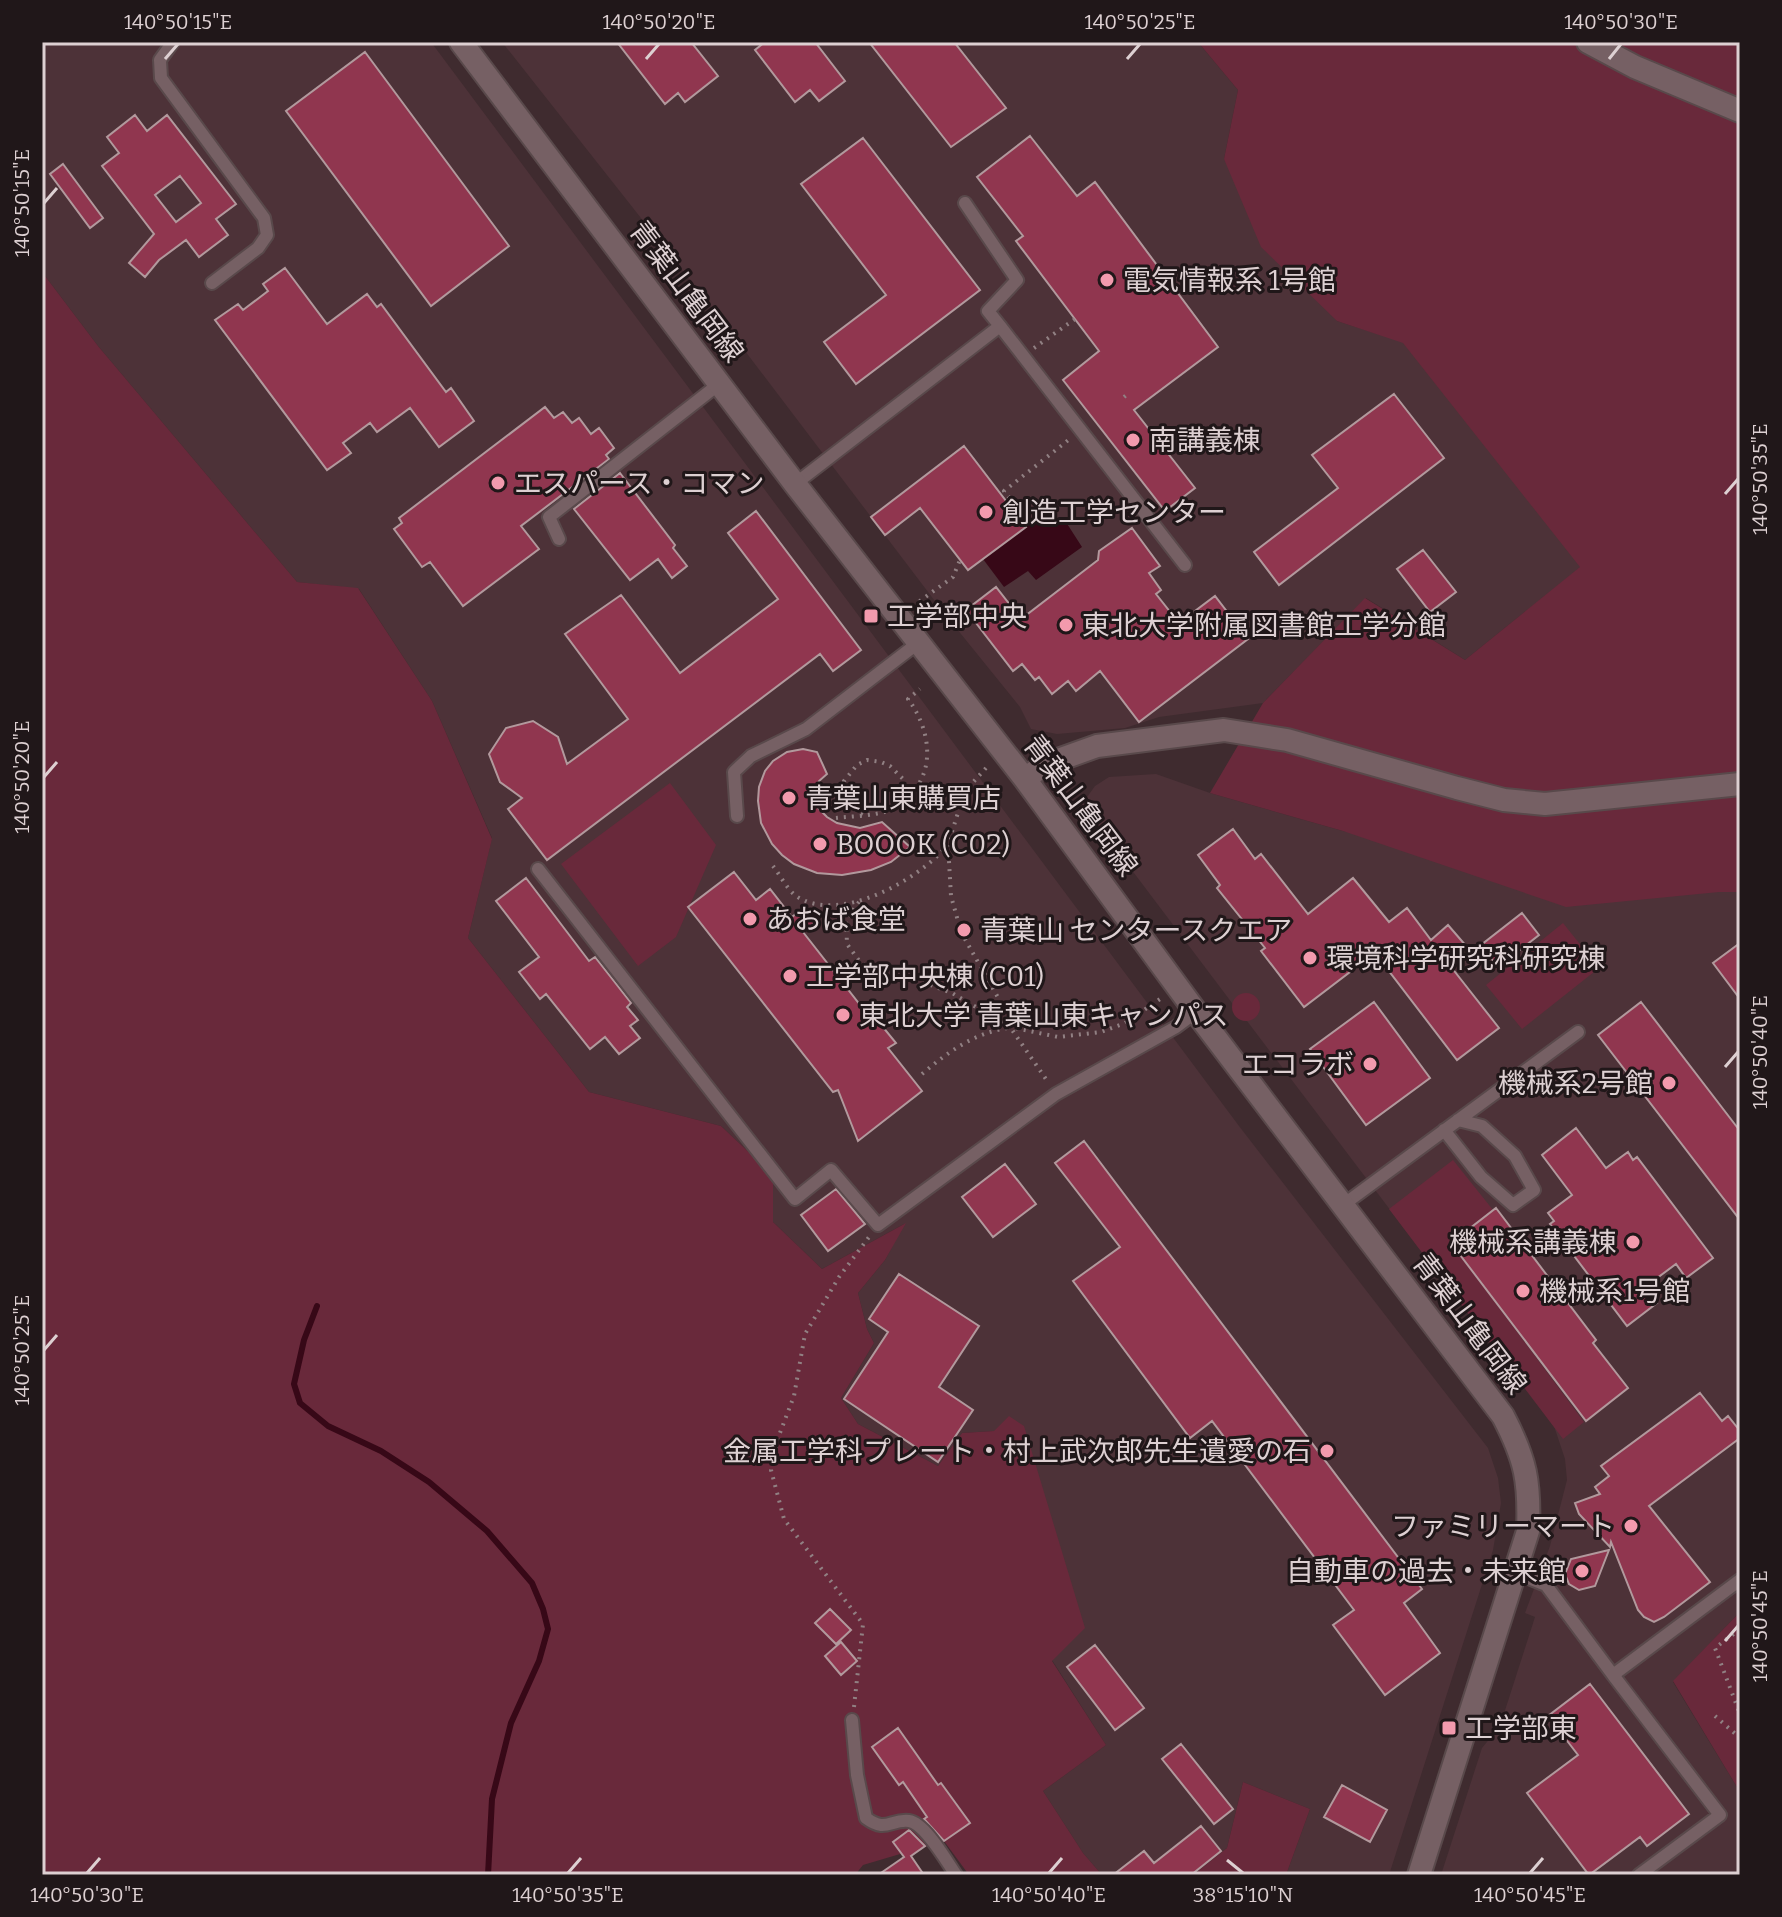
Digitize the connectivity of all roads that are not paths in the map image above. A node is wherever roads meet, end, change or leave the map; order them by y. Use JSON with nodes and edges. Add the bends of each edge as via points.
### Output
{"nodes":[{"id":1,"x":173,"y":42,"type":"edge"},
{"id":2,"x":461,"y":42,"type":"edge"},
{"id":3,"x":1588,"y":42,"type":"edge"},
{"id":4,"x":1740,"y":111,"type":"edge"},
{"id":5,"x":965,"y":203,"type":"dead end"},
{"id":6,"x":212,"y":283,"type":"dead end"},
{"id":7,"x":1000,"y":326,"type":"junction"},
{"id":8,"x":719,"y":384,"type":"junction"},
{"id":9,"x":795,"y":484,"type":"junction"},
{"id":10,"x":559,"y":539,"type":"dead end"},
{"id":11,"x":1185,"y":565,"type":"dead end"},
{"id":12,"x":918,"y":643,"type":"junction"},
{"id":13,"x":1025,"y":779,"type":"junction"},
{"id":14,"x":1740,"y":784,"type":"edge"},
{"id":15,"x":737,"y":816,"type":"dead end"},
{"id":16,"x":538,"y":869,"type":"dead end"},
{"id":17,"x":1196,"y":1012,"type":"junction"},
{"id":18,"x":1578,"y":1032,"type":"dead end"},
{"id":19,"x":1458,"y":1120,"type":"junction"},
{"id":20,"x":1444,"y":1130,"type":"junction"},
{"id":21,"x":1343,"y":1205,"type":"junction"},
{"id":22,"x":1516,"y":1573,"type":"junction"},
{"id":23,"x":1740,"y":1580,"type":"edge"},
{"id":24,"x":1613,"y":1675,"type":"junction"},
{"id":25,"x":852,"y":1720,"type":"road end"},
{"id":26,"x":956,"y":1875,"type":"edge"},
{"id":27,"x":1419,"y":1875,"type":"edge"},
{"id":28,"x":1639,"y":1875,"type":"edge"}],
"edges":[{"from":1,"to":6,"type":"lane","via":[[160,60],[161,78],[264,218],[267,235]]},
{"from":2,"to":8,"type":"street","name":"青葉山亀岡線"},
{"from":3,"to":4,"type":"street"},
{"from":5,"to":7,"type":"lane","via":[[1017,280],[988,311]]},
{"from":7,"to":9,"type":"lane"},
{"from":7,"to":11,"type":"lane"},
{"from":8,"to":9,"type":"street","name":"青葉山亀岡線"},
{"from":8,"to":10,"type":"lane","via":[[549,517]]},
{"from":9,"to":12,"type":"street","name":"青葉山亀岡線"},
{"from":12,"to":13,"type":"street","name":"青葉山亀岡線"},
{"from":12,"to":15,"type":"lane","via":[[806,729],[751,756],[734,772]]},
{"from":13,"to":14,"type":"street","via":[[1044,765],[1097,746],[1224,730],[1287,740],[1504,800],[1545,804]]},
{"from":13,"to":17,"type":"street","name":"青葉山亀岡線"},
{"from":16,"to":17,"type":"lane","via":[[795,1199],[831,1170],[878,1225],[1056,1094]]},
{"from":17,"to":21,"type":"street","name":"青葉山亀岡線"},
{"from":18,"to":19,"type":"lane"},
{"from":19,"to":20,"type":"lane"},
{"from":19,"to":20,"type":"lane","via":[[1482,1126],[1515,1156],[1534,1190],[1513,1205],[1481,1177]]},
{"from":20,"to":21,"type":"lane"},
{"from":21,"to":22,"type":"street","name":"青葉山亀岡線","via":[[1503,1416],[1521,1449],[1530,1489],[1528,1531]]},
{"from":22,"to":24,"type":"lane","via":[[1546,1585]]},
{"from":22,"to":27,"type":"street","name":"青葉山亀岡線"},
{"from":23,"to":24,"type":"lane"},
{"from":24,"to":28,"type":"lane","via":[[1720,1815]]},
{"from":25,"to":26,"type":"lane","via":[[866,1818],[884,1826],[911,1821],[920,1826]]}]}
